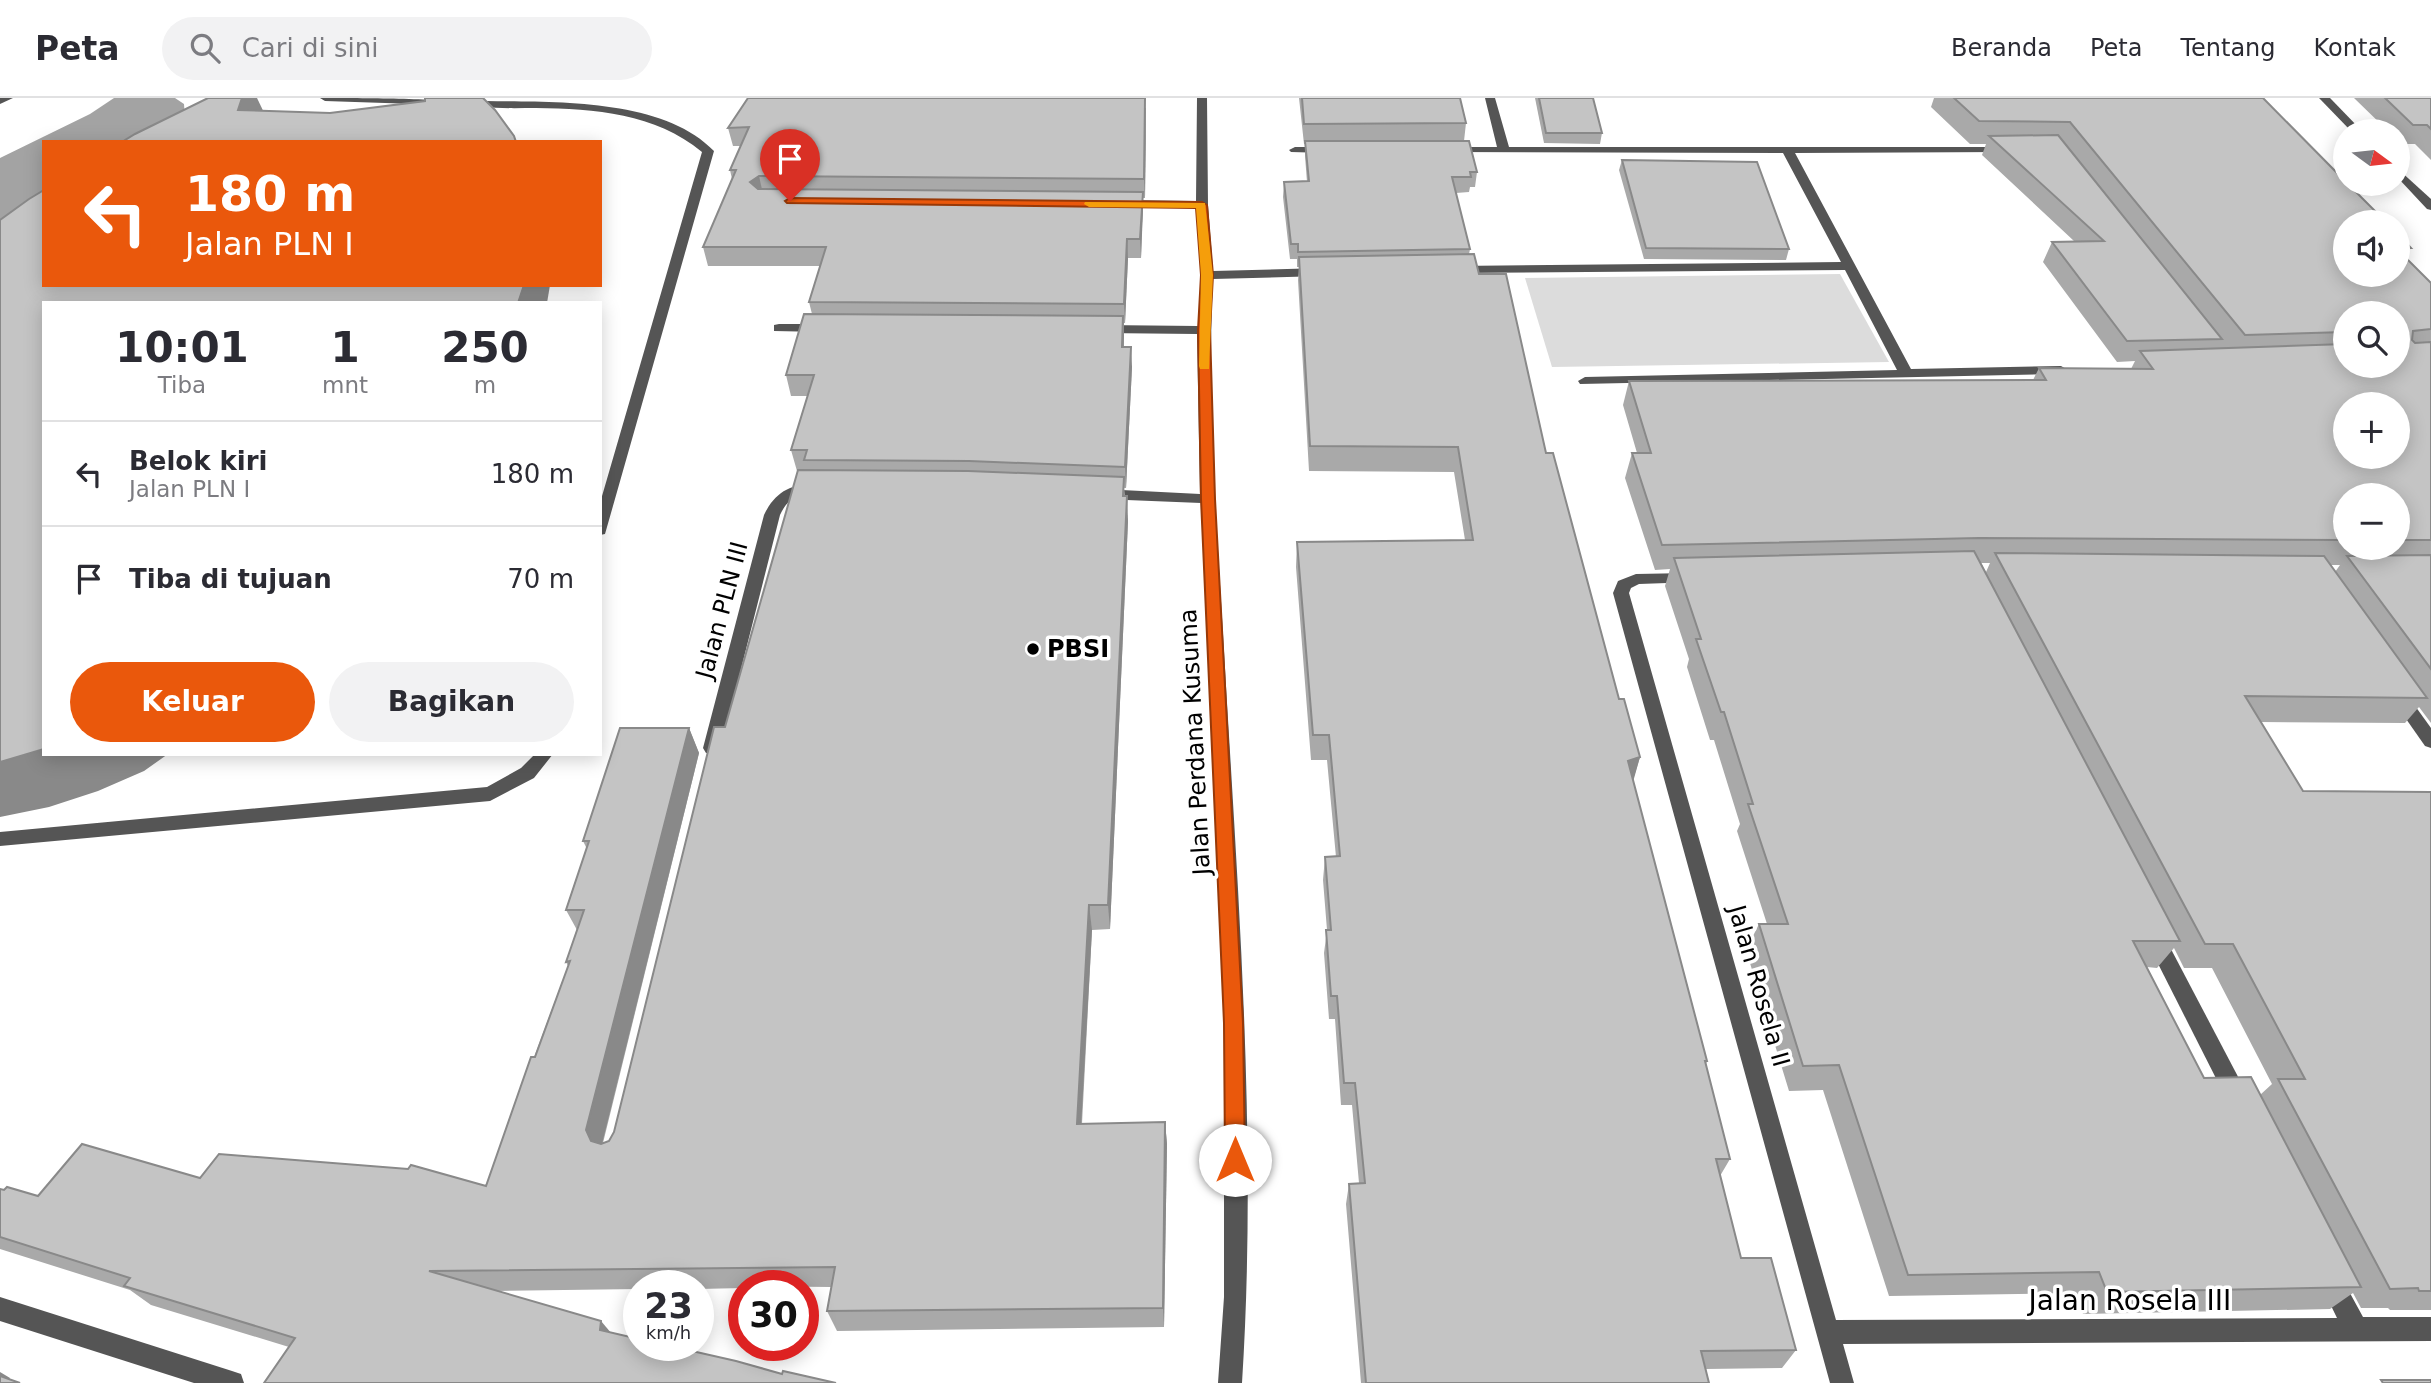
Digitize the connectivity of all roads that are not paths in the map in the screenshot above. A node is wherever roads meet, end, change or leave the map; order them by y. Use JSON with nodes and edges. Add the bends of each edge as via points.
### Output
{"nodes":[{"id":1,"x":8,"y":98,"type":"edge"},
{"id":2,"x":325,"y":98,"type":"edge"},
{"id":3,"x":1202,"y":98,"type":"edge"},
{"id":4,"x":1490,"y":98,"type":"edge"},
{"id":5,"x":2324,"y":98,"type":"edge"},
{"id":6,"x":409,"y":99,"type":"edge"},
{"id":7,"x":0,"y":102,"type":"edge"},
{"id":8,"x":449,"y":102,"type":"edge"},
{"id":9,"x":485,"y":104,"type":"edge"},
{"id":10,"x":2345,"y":119,"type":"edge"},
{"id":11,"x":2014,"y":149,"type":"edge"},
{"id":12,"x":1295,"y":150,"type":"dead end"},
{"id":13,"x":1337,"y":150,"type":"edge"},
{"id":14,"x":1435,"y":150,"type":"edge"},
{"id":15,"x":1504,"y":150,"type":"junction"},
{"id":16,"x":1788,"y":151,"type":"junction"},
{"id":17,"x":2410,"y":184,"type":"edge"},
{"id":18,"x":1106,"y":204,"type":"edge"},
{"id":19,"x":1202,"y":205,"type":"junction"},
{"id":20,"x":2431,"y":206,"type":"edge"},
{"id":21,"x":1850,"y":266,"type":"junction"},
{"id":22,"x":1437,"y":271,"type":"edge"},
{"id":23,"x":1340,"y":272,"type":"edge"},
{"id":24,"x":1207,"y":275,"type":"junction"},
{"id":25,"x":779,"y":328,"type":"dead end"},
{"id":26,"x":835,"y":328,"type":"edge"},
{"id":27,"x":1086,"y":329,"type":"edge"},
{"id":28,"x":1204,"y":330,"type":"junction"},
{"id":29,"x":2073,"y":370,"type":"edge"},
{"id":30,"x":1906,"y":373,"type":"junction"},
{"id":31,"x":1585,"y":381,"type":"dead end"},
{"id":32,"x":833,"y":488,"type":"edge"},
{"id":33,"x":1089,"y":494,"type":"edge"},
{"id":34,"x":1208,"y":499,"type":"junction"},
{"id":35,"x":602,"y":523,"type":"edge"},
{"id":36,"x":1705,"y":578,"type":"edge"},
{"id":37,"x":2391,"y":685,"type":"edge"},
{"id":38,"x":2431,"y":741,"type":"edge"},
{"id":39,"x":543,"y":756,"type":"edge"},
{"id":40,"x":707,"y":769,"type":"edge"},
{"id":41,"x":0,"y":839,"type":"edge"},
{"id":42,"x":2146,"y":919,"type":"edge"},
{"id":43,"x":2248,"y":1118,"type":"edge"},
{"id":44,"x":2324,"y":1267,"type":"edge"},
{"id":45,"x":0,"y":1309,"type":"edge"},
{"id":46,"x":2356,"y":1329,"type":"junction"},
{"id":47,"x":2431,"y":1329,"type":"edge"},
{"id":48,"x":1829,"y":1332,"type":"junction"},
{"id":49,"x":232,"y":1383,"type":"edge"},
{"id":50,"x":1230,"y":1383,"type":"edge"},
{"id":51,"x":1842,"y":1383,"type":"edge"}],
"edges":[{"from":1,"to":7,"type":"street"},
{"from":2,"to":6,"type":"street"},
{"from":3,"to":19,"type":"street","name":"Jalan Perdana Kusuma"},
{"from":4,"to":15,"type":"street"},
{"from":5,"to":10,"type":"street"},
{"from":6,"to":8,"type":"street"},
{"from":9,"to":35,"type":"street","via":[[562,107],[655,119],[695,137],[708,152]]},
{"from":11,"to":16,"type":"street"},
{"from":12,"to":13,"type":"street"},
{"from":14,"to":15,"type":"street"},
{"from":15,"to":16,"type":"street"},
{"from":16,"to":21,"type":"street"},
{"from":17,"to":20,"type":"street"},
{"from":18,"to":19,"type":"street"},
{"from":19,"to":24,"type":"street","name":"Jalan Perdana Kusuma"},
{"from":21,"to":22,"type":"street"},
{"from":21,"to":30,"type":"street"},
{"from":23,"to":24,"type":"street"},
{"from":24,"to":28,"type":"street","name":"Jalan Perdana Kusuma"},
{"from":25,"to":26,"type":"street"},
{"from":27,"to":28,"type":"street"},
{"from":28,"to":34,"type":"street","name":"Jalan Perdana Kusuma"},
{"from":29,"to":30,"type":"street"},
{"from":30,"to":31,"type":"street"},
{"from":32,"to":40,"type":"street","name":"Jalan PLN III","via":[[788,492],[777,502]]},
{"from":33,"to":34,"type":"street"},
{"from":34,"to":50,"type":"street","name":"Jalan Perdana Kusuma","via":[[1234,1023],[1236,1297]]},
{"from":36,"to":48,"type":"street","name":"Jalan Rosela II","via":[[1629,582],[1621,593]]},
{"from":37,"to":38,"type":"street"},
{"from":39,"to":41,"type":"street","via":[[518,780],[490,794]]},
{"from":42,"to":43,"type":"street"},
{"from":44,"to":46,"type":"street"},
{"from":45,"to":49,"type":"street"},
{"from":46,"to":47,"type":"street","name":"Jalan Rosela III"},
{"from":46,"to":48,"type":"street","name":"Jalan Rosela III"},
{"from":48,"to":51,"type":"street","name":"Jalan Rosela II"}]}
